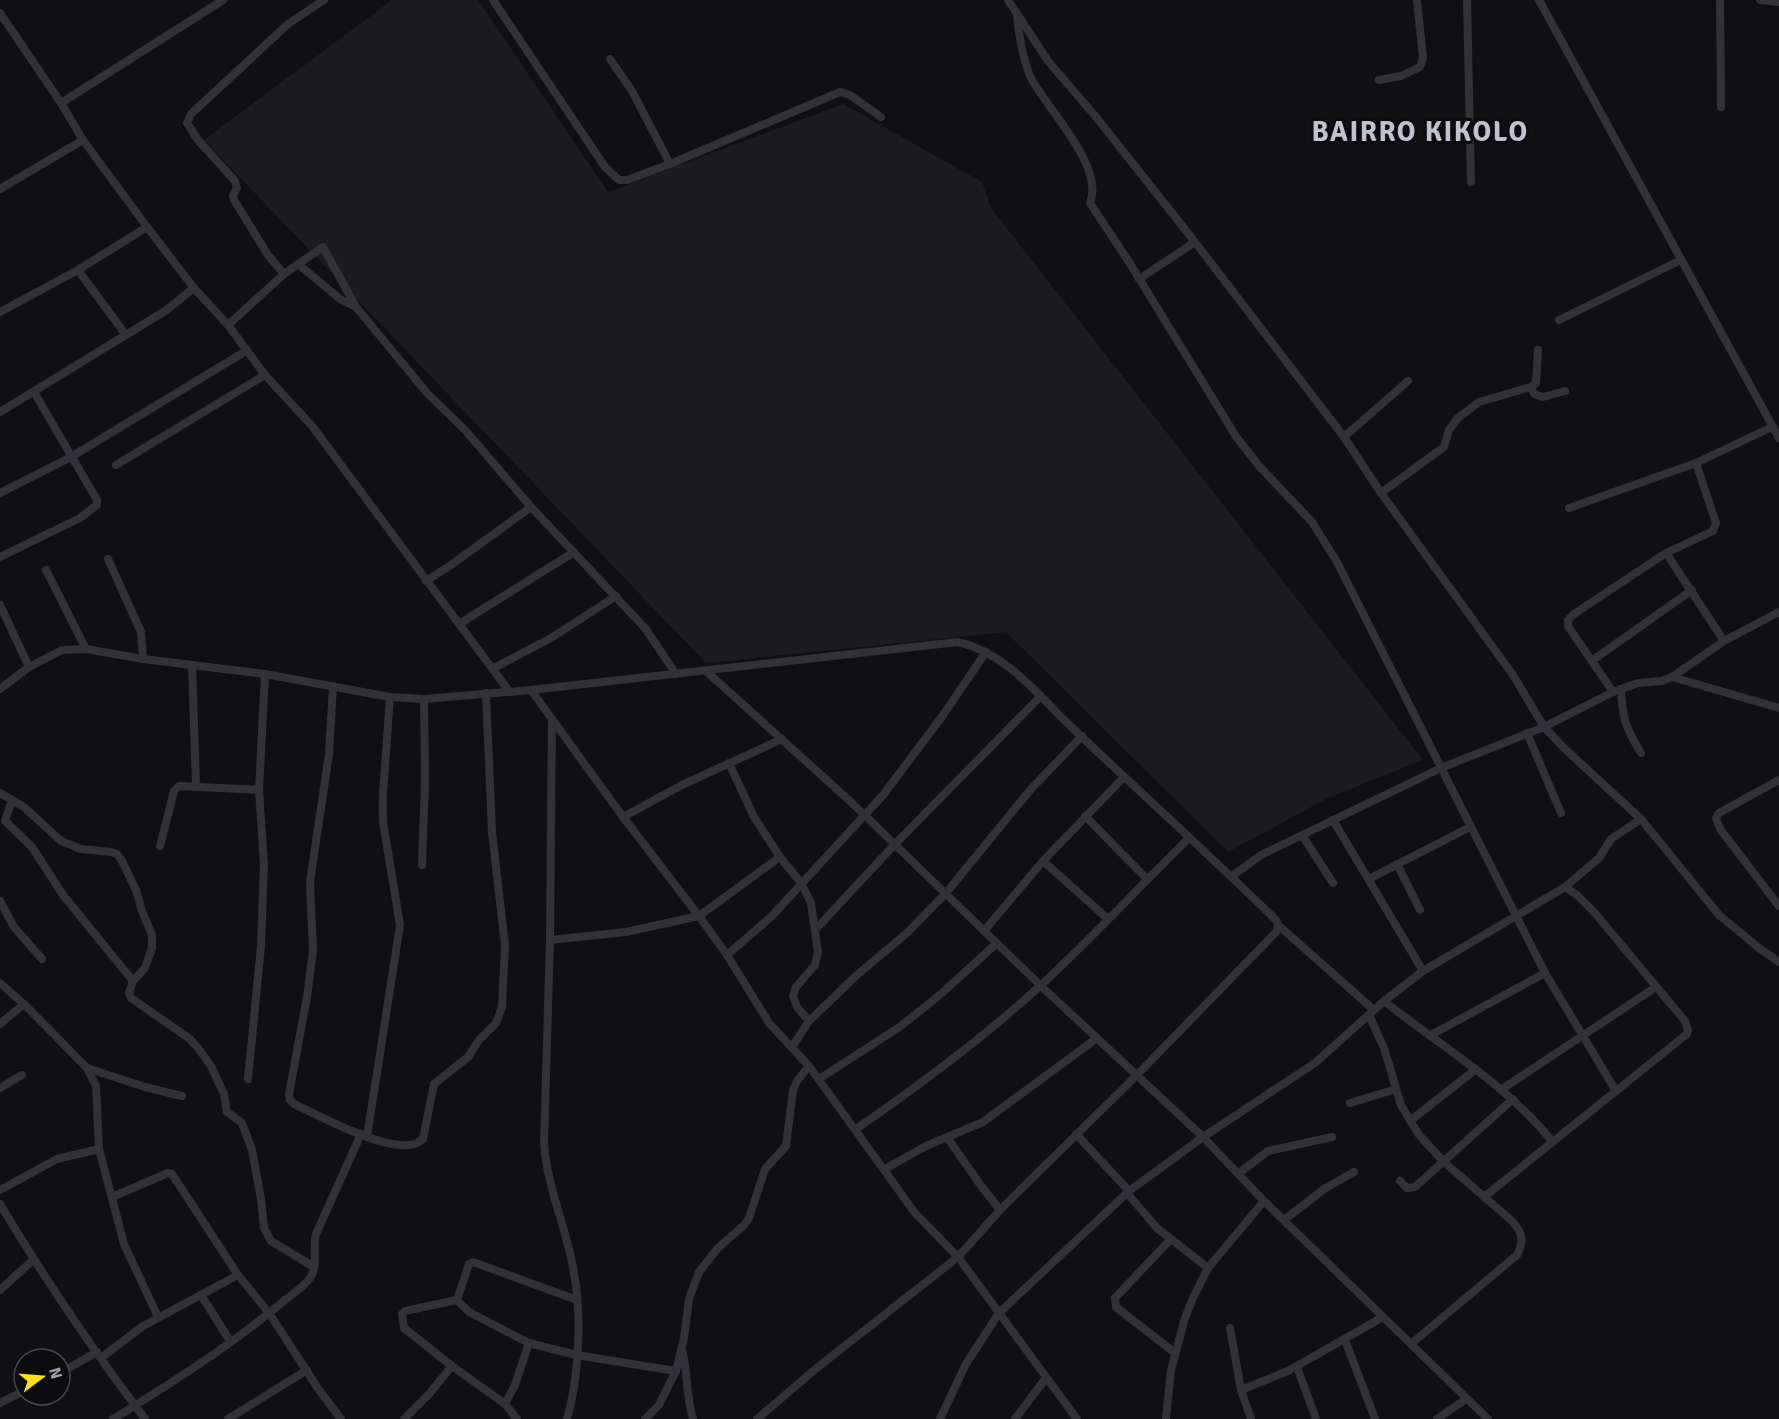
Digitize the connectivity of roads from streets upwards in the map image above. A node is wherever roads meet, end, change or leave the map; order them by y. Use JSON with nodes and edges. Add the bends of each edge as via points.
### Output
{"nodes":[{"id":1,"x":205,"y":0,"type":"edge"},
{"id":2,"x":224,"y":0,"type":"edge"},
{"id":3,"x":324,"y":0,"type":"edge"},
{"id":4,"x":493,"y":0,"type":"edge"},
{"id":5,"x":1008,"y":0,"type":"edge"},
{"id":6,"x":1418,"y":0,"type":"edge"},
{"id":7,"x":1467,"y":0,"type":"edge"},
{"id":8,"x":1539,"y":0,"type":"edge"},
{"id":9,"x":1720,"y":0,"type":"edge"},
{"id":10,"x":1760,"y":0,"type":"edge"},
{"id":11,"x":1779,"y":2,"type":"edge"},
{"id":12,"x":211,"y":8,"type":"junction"},
{"id":13,"x":0,"y":13,"type":"edge"},
{"id":14,"x":1017,"y":15,"type":"junction"},
{"id":15,"x":610,"y":59,"type":"dead end"},
{"id":16,"x":1379,"y":80,"type":"dead end"},
{"id":17,"x":61,"y":103,"type":"junction"},
{"id":18,"x":1721,"y":107,"type":"dead end"},
{"id":19,"x":880,"y":117,"type":"dead end"},
{"id":20,"x":83,"y":140,"type":"junction"},
{"id":21,"x":670,"y":164,"type":"junction"},
{"id":22,"x":1471,"y":182,"type":"dead end"},
{"id":23,"x":0,"y":189,"type":"edge"},
{"id":24,"x":147,"y":227,"type":"junction"},
{"id":25,"x":1195,"y":242,"type":"junction"},
{"id":26,"x":1682,"y":260,"type":"junction"},
{"id":27,"x":298,"y":264,"type":"junction"},
{"id":28,"x":78,"y":270,"type":"junction"},
{"id":29,"x":284,"y":274,"type":"junction"},
{"id":30,"x":1139,"y":279,"type":"junction"},
{"id":31,"x":195,"y":288,"type":"junction"},
{"id":32,"x":356,"y":307,"type":"junction"},
{"id":33,"x":0,"y":312,"type":"edge"},
{"id":34,"x":1559,"y":320,"type":"dead end"},
{"id":35,"x":228,"y":325,"type":"junction"},
{"id":36,"x":126,"y":335,"type":"junction"},
{"id":37,"x":1538,"y":350,"type":"dead end"},
{"id":38,"x":246,"y":351,"type":"junction"},
{"id":39,"x":265,"y":375,"type":"junction"},
{"id":40,"x":1408,"y":381,"type":"dead end"},
{"id":41,"x":1531,"y":387,"type":"junction"},
{"id":42,"x":1565,"y":391,"type":"dead end"},
{"id":43,"x":34,"y":392,"type":"junction"},
{"id":44,"x":1,"y":409,"type":"edge"},
{"id":45,"x":1772,"y":427,"type":"junction"},
{"id":46,"x":1344,"y":437,"type":"junction"},
{"id":47,"x":1779,"y":438,"type":"edge"},
{"id":48,"x":72,"y":457,"type":"junction"},
{"id":49,"x":1696,"y":463,"type":"junction"},
{"id":50,"x":116,"y":465,"type":"dead end"},
{"id":51,"x":0,"y":493,"type":"edge"},
{"id":52,"x":1381,"y":493,"type":"junction"},
{"id":53,"x":531,"y":507,"type":"junction"},
{"id":54,"x":1569,"y":508,"type":"dead end"},
{"id":55,"x":574,"y":552,"type":"junction"},
{"id":56,"x":1666,"y":553,"type":"junction"},
{"id":57,"x":0,"y":557,"type":"edge"},
{"id":58,"x":108,"y":559,"type":"dead end"},
{"id":59,"x":46,"y":570,"type":"dead end"},
{"id":60,"x":426,"y":580,"type":"junction"},
{"id":61,"x":1692,"y":590,"type":"junction"},
{"id":62,"x":616,"y":596,"type":"junction"},
{"id":63,"x":0,"y":605,"type":"edge"},
{"id":64,"x":1779,"y":612,"type":"edge"},
{"id":65,"x":459,"y":624,"type":"junction"},
{"id":66,"x":1724,"y":641,"type":"junction"},
{"id":67,"x":86,"y":649,"type":"junction"},
{"id":68,"x":986,"y":652,"type":"junction"},
{"id":69,"x":143,"y":659,"type":"junction"},
{"id":70,"x":1593,"y":660,"type":"junction"},
{"id":71,"x":192,"y":665,"type":"junction"},
{"id":72,"x":29,"y":667,"type":"junction"},
{"id":73,"x":492,"y":669,"type":"junction"},
{"id":74,"x":706,"y":671,"type":"junction"},
{"id":75,"x":266,"y":674,"type":"junction"},
{"id":76,"x":676,"y":674,"type":"junction"},
{"id":77,"x":1672,"y":677,"type":"junction"},
{"id":78,"x":333,"y":686,"type":"junction"},
{"id":79,"x":0,"y":689,"type":"edge"},
{"id":80,"x":531,"y":690,"type":"junction"},
{"id":81,"x":1617,"y":690,"type":"junction"},
{"id":82,"x":509,"y":691,"type":"junction"},
{"id":83,"x":486,"y":693,"type":"junction"},
{"id":84,"x":1041,"y":696,"type":"junction"},
{"id":85,"x":390,"y":697,"type":"junction"},
{"id":86,"x":424,"y":699,"type":"junction"},
{"id":87,"x":1779,"y":708,"type":"edge"},
{"id":88,"x":552,"y":719,"type":"junction"},
{"id":89,"x":1544,"y":727,"type":"junction"},
{"id":90,"x":1527,"y":733,"type":"junction"},
{"id":91,"x":1082,"y":736,"type":"junction"},
{"id":92,"x":782,"y":739,"type":"junction"},
{"id":93,"x":1641,"y":753,"type":"dead end"},
{"id":94,"x":729,"y":764,"type":"junction"},
{"id":95,"x":1441,"y":768,"type":"junction"},
{"id":96,"x":1124,"y":777,"type":"junction"},
{"id":97,"x":1779,"y":780,"type":"edge"},
{"id":98,"x":196,"y":785,"type":"junction"},
{"id":99,"x":259,"y":790,"type":"junction"},
{"id":100,"x":0,"y":793,"type":"edge"},
{"id":101,"x":12,"y":800,"type":"junction"},
{"id":102,"x":1560,"y":813,"type":"dead end"},
{"id":103,"x":864,"y":814,"type":"junction"},
{"id":104,"x":1085,"y":816,"type":"junction"},
{"id":105,"x":623,"y":817,"type":"junction"},
{"id":106,"x":1641,"y":819,"type":"junction"},
{"id":107,"x":1333,"y":820,"type":"junction"},
{"id":108,"x":1470,"y":827,"type":"junction"},
{"id":109,"x":1302,"y":835,"type":"junction"},
{"id":110,"x":1189,"y":838,"type":"junction"},
{"id":111,"x":895,"y":844,"type":"junction"},
{"id":112,"x":160,"y":846,"type":"dead end"},
{"id":113,"x":780,"y":857,"type":"junction"},
{"id":114,"x":1043,"y":861,"type":"junction"},
{"id":115,"x":1397,"y":864,"type":"junction"},
{"id":116,"x":422,"y":865,"type":"dead end"},
{"id":117,"x":1232,"y":876,"type":"junction"},
{"id":118,"x":1147,"y":879,"type":"junction"},
{"id":119,"x":1369,"y":879,"type":"junction"},
{"id":120,"x":801,"y":883,"type":"junction"},
{"id":121,"x":1333,"y":883,"type":"dead end"},
{"id":122,"x":1565,"y":887,"type":"junction"},
{"id":123,"x":946,"y":894,"type":"junction"},
{"id":124,"x":0,"y":901,"type":"edge"},
{"id":125,"x":1779,"y":906,"type":"edge"},
{"id":126,"x":1420,"y":910,"type":"dead end"},
{"id":127,"x":699,"y":916,"type":"junction"},
{"id":128,"x":1515,"y":918,"type":"junction"},
{"id":129,"x":1108,"y":919,"type":"junction"},
{"id":130,"x":1278,"y":925,"type":"junction"},
{"id":131,"x":816,"y":929,"type":"junction"},
{"id":132,"x":984,"y":931,"type":"junction"},
{"id":133,"x":550,"y":940,"type":"junction"},
{"id":134,"x":997,"y":943,"type":"junction"},
{"id":135,"x":727,"y":955,"type":"junction"},
{"id":136,"x":42,"y":959,"type":"dead end"},
{"id":137,"x":1779,"y":962,"type":"edge"},
{"id":138,"x":1423,"y":971,"type":"junction"},
{"id":139,"x":1545,"y":973,"type":"junction"},
{"id":140,"x":133,"y":981,"type":"junction"},
{"id":141,"x":0,"y":983,"type":"edge"},
{"id":142,"x":1040,"y":985,"type":"junction"},
{"id":143,"x":1656,"y":987,"type":"junction"},
{"id":144,"x":1384,"y":1001,"type":"junction"},
{"id":145,"x":24,"y":1004,"type":"junction"},
{"id":146,"x":1372,"y":1013,"type":"junction"},
{"id":147,"x":809,"y":1021,"type":"junction"},
{"id":148,"x":0,"y":1024,"type":"edge"},
{"id":149,"x":1431,"y":1035,"type":"junction"},
{"id":150,"x":1582,"y":1037,"type":"junction"},
{"id":151,"x":1097,"y":1038,"type":"junction"},
{"id":152,"x":792,"y":1047,"type":"junction"},
{"id":153,"x":809,"y":1066,"type":"junction"},
{"id":154,"x":87,"y":1068,"type":"junction"},
{"id":155,"x":1476,"y":1069,"type":"junction"},
{"id":156,"x":1137,"y":1075,"type":"junction"},
{"id":157,"x":22,"y":1076,"type":"dead end"},
{"id":158,"x":248,"y":1079,"type":"dead end"},
{"id":159,"x":819,"y":1079,"type":"junction"},
{"id":160,"x":0,"y":1088,"type":"edge"},
{"id":161,"x":1396,"y":1089,"type":"junction"},
{"id":162,"x":1502,"y":1089,"type":"junction"},
{"id":163,"x":1616,"y":1090,"type":"junction"},
{"id":164,"x":182,"y":1096,"type":"dead end"},
{"id":165,"x":1513,"y":1099,"type":"junction"},
{"id":166,"x":1350,"y":1102,"type":"dead end"},
{"id":167,"x":1410,"y":1121,"type":"junction"},
{"id":168,"x":856,"y":1129,"type":"junction"},
{"id":169,"x":1076,"y":1134,"type":"junction"},
{"id":170,"x":364,"y":1136,"type":"junction"},
{"id":171,"x":947,"y":1137,"type":"junction"},
{"id":172,"x":1203,"y":1137,"type":"junction"},
{"id":173,"x":1332,"y":1137,"type":"dead end"},
{"id":174,"x":1553,"y":1142,"type":"junction"},
{"id":175,"x":99,"y":1149,"type":"junction"},
{"id":176,"x":1444,"y":1161,"type":"junction"},
{"id":177,"x":885,"y":1169,"type":"junction"},
{"id":178,"x":1354,"y":1172,"type":"dead end"},
{"id":179,"x":1239,"y":1173,"type":"junction"},
{"id":180,"x":1400,"y":1181,"type":"dead end"},
{"id":181,"x":0,"y":1190,"type":"edge"},
{"id":182,"x":1128,"y":1192,"type":"junction"},
{"id":183,"x":112,"y":1197,"type":"junction"},
{"id":184,"x":1484,"y":1197,"type":"junction"},
{"id":185,"x":1264,"y":1201,"type":"junction"},
{"id":186,"x":0,"y":1204,"type":"edge"},
{"id":187,"x":1000,"y":1210,"type":"junction"},
{"id":188,"x":1284,"y":1220,"type":"junction"},
{"id":189,"x":1170,"y":1240,"type":"junction"},
{"id":190,"x":958,"y":1257,"type":"junction"},
{"id":191,"x":33,"y":1260,"type":"junction"},
{"id":192,"x":314,"y":1266,"type":"junction"},
{"id":193,"x":1208,"y":1268,"type":"junction"},
{"id":194,"x":238,"y":1275,"type":"junction"},
{"id":195,"x":0,"y":1290,"type":"edge"},
{"id":196,"x":201,"y":1295,"type":"junction"},
{"id":197,"x":456,"y":1300,"type":"junction"},
{"id":198,"x":577,"y":1300,"type":"junction"},
{"id":199,"x":269,"y":1313,"type":"junction"},
{"id":200,"x":999,"y":1313,"type":"junction"},
{"id":201,"x":158,"y":1317,"type":"junction"},
{"id":202,"x":1383,"y":1317,"type":"junction"},
{"id":203,"x":1230,"y":1328,"type":"dead end"},
{"id":204,"x":1345,"y":1340,"type":"junction"},
{"id":205,"x":230,"y":1341,"type":"junction"},
{"id":206,"x":529,"y":1343,"type":"junction"},
{"id":207,"x":1412,"y":1344,"type":"junction"},
{"id":208,"x":682,"y":1349,"type":"junction"},
{"id":209,"x":1175,"y":1353,"type":"junction"},
{"id":210,"x":99,"y":1355,"type":"junction"},
{"id":211,"x":576,"y":1355,"type":"junction"},
{"id":212,"x":452,"y":1366,"type":"junction"},
{"id":213,"x":1297,"y":1366,"type":"junction"},
{"id":214,"x":72,"y":1368,"type":"edge"},
{"id":215,"x":307,"y":1370,"type":"junction"},
{"id":216,"x":676,"y":1371,"type":"junction"},
{"id":217,"x":1047,"y":1378,"type":"junction"},
{"id":218,"x":1241,"y":1390,"type":"junction"},
{"id":219,"x":1466,"y":1399,"type":"junction"},
{"id":220,"x":505,"y":1404,"type":"junction"},
{"id":221,"x":135,"y":1405,"type":"junction"},
{"id":222,"x":766,"y":1410,"type":"junction"},
{"id":223,"x":113,"y":1419,"type":"edge"},
{"id":224,"x":145,"y":1419,"type":"edge"},
{"id":225,"x":228,"y":1419,"type":"edge"},
{"id":226,"x":340,"y":1419,"type":"edge"},
{"id":227,"x":404,"y":1419,"type":"edge"},
{"id":228,"x":517,"y":1419,"type":"edge"},
{"id":229,"x":567,"y":1419,"type":"edge"},
{"id":230,"x":645,"y":1419,"type":"edge"},
{"id":231,"x":693,"y":1419,"type":"edge"},
{"id":232,"x":757,"y":1419,"type":"edge"},
{"id":233,"x":773,"y":1419,"type":"edge"},
{"id":234,"x":940,"y":1419,"type":"edge"},
{"id":235,"x":1016,"y":1419,"type":"edge"},
{"id":236,"x":1077,"y":1419,"type":"edge"},
{"id":237,"x":1166,"y":1419,"type":"edge"},
{"id":238,"x":1251,"y":1419,"type":"edge"},
{"id":239,"x":1316,"y":1419,"type":"edge"},
{"id":240,"x":1375,"y":1419,"type":"edge"},
{"id":241,"x":1437,"y":1419,"type":"edge"},
{"id":242,"x":1488,"y":1419,"type":"edge"}],
"edges":[{"from":1,"to":12,"type":"street"},
{"from":2,"to":12,"type":"street"},
{"from":3,"to":29,"type":"street","via":[[288,24],[191,114],[187,123],[235,181],[233,198]]},
{"from":4,"to":21,"type":"street","via":[[614,177],[627,180]]},
{"from":5,"to":14,"type":"street"},
{"from":6,"to":16,"type":"street","via":[[1424,58],[1420,67]]},
{"from":7,"to":22,"type":"street"},
{"from":8,"to":26,"type":"street"},
{"from":9,"to":18,"type":"street"},
{"from":10,"to":11,"type":"street"},
{"from":12,"to":17,"type":"street"},
{"from":13,"to":17,"type":"street"},
{"from":14,"to":25,"type":"street","via":[[1048,61]]},
{"from":14,"to":30,"type":"street","via":[[1031,78],[1073,138],[1091,177],[1090,203]]},
{"from":15,"to":21,"type":"street","via":[[632,91]]},
{"from":17,"to":20,"type":"street"},
{"from":19,"to":21,"type":"street","via":[[840,92]]},
{"from":20,"to":23,"type":"street"},
{"from":20,"to":24,"type":"street"},
{"from":24,"to":28,"type":"street"},
{"from":24,"to":31,"type":"street"},
{"from":25,"to":30,"type":"street"},
{"from":25,"to":46,"type":"street"},
{"from":26,"to":34,"type":"street"},
{"from":26,"to":45,"type":"street"},
{"from":27,"to":29,"type":"street"},
{"from":27,"to":32,"type":"street","via":[[340,299]]},
{"from":27,"to":32,"type":"street","via":[[323,247]]},
{"from":28,"to":33,"type":"street"},
{"from":28,"to":36,"type":"street"},
{"from":29,"to":35,"type":"street"},
{"from":30,"to":95,"type":"street","via":[[1237,438],[1312,522]]},
{"from":31,"to":35,"type":"street"},
{"from":31,"to":36,"type":"street"},
{"from":32,"to":53,"type":"street","via":[[427,393],[465,430]]},
{"from":35,"to":38,"type":"street"},
{"from":36,"to":43,"type":"street"},
{"from":37,"to":41,"type":"street","via":[[1537,378]]},
{"from":38,"to":39,"type":"street"},
{"from":38,"to":48,"type":"street"},
{"from":39,"to":50,"type":"street"},
{"from":39,"to":60,"type":"street","via":[[312,426]]},
{"from":40,"to":46,"type":"street"},
{"from":41,"to":42,"type":"street","via":[[1534,394],[1542,397]]},
{"from":41,"to":52,"type":"street","via":[[1479,402],[1458,418],[1444,447]]},
{"from":43,"to":44,"type":"street"},
{"from":43,"to":48,"type":"street"},
{"from":45,"to":47,"type":"street"},
{"from":45,"to":49,"type":"street"},
{"from":46,"to":52,"type":"street"},
{"from":48,"to":51,"type":"street"},
{"from":48,"to":57,"type":"street","via":[[97,505],[80,518]]},
{"from":49,"to":54,"type":"street"},
{"from":49,"to":56,"type":"street","via":[[1715,526],[1713,531]]},
{"from":52,"to":89,"type":"street","via":[[1513,675]]},
{"from":53,"to":55,"type":"street"},
{"from":53,"to":60,"type":"street"},
{"from":55,"to":62,"type":"street"},
{"from":55,"to":65,"type":"street"},
{"from":56,"to":61,"type":"street"},
{"from":56,"to":70,"type":"street","via":[[1568,620],[1568,626]]},
{"from":58,"to":69,"type":"street","via":[[141,632]]},
{"from":59,"to":67,"type":"street"},
{"from":60,"to":65,"type":"street"},
{"from":61,"to":66,"type":"street"},
{"from":61,"to":70,"type":"street"},
{"from":62,"to":73,"type":"street","via":[[551,638]]},
{"from":62,"to":76,"type":"street","via":[[645,628]]},
{"from":63,"to":72,"type":"street"},
{"from":64,"to":66,"type":"street"},
{"from":65,"to":73,"type":"street"},
{"from":66,"to":77,"type":"street"},
{"from":67,"to":69,"type":"street"},
{"from":67,"to":72,"type":"street","via":[[62,650]]},
{"from":68,"to":74,"type":"street","via":[[957,642]]},
{"from":68,"to":84,"type":"street"},
{"from":68,"to":103,"type":"street","via":[[909,762]]},
{"from":69,"to":71,"type":"street"},
{"from":70,"to":81,"type":"street"},
{"from":71,"to":75,"type":"street"},
{"from":71,"to":98,"type":"street"},
{"from":72,"to":79,"type":"street"},
{"from":73,"to":82,"type":"street"},
{"from":74,"to":76,"type":"street"},
{"from":74,"to":92,"type":"street"},
{"from":75,"to":78,"type":"street"},
{"from":75,"to":99,"type":"street"},
{"from":76,"to":80,"type":"street"},
{"from":77,"to":81,"type":"street"},
{"from":77,"to":87,"type":"street"},
{"from":78,"to":85,"type":"street"},
{"from":78,"to":170,"type":"street","via":[[329,754],[310,882],[313,951],[289,1094],[294,1104]]},
{"from":80,"to":82,"type":"street"},
{"from":80,"to":88,"type":"street"},
{"from":81,"to":89,"type":"street"},
{"from":81,"to":93,"type":"street","via":[[1627,730]]},
{"from":82,"to":83,"type":"street"},
{"from":83,"to":86,"type":"street"},
{"from":83,"to":170,"type":"street","via":[[492,832],[505,945],[502,1007],[496,1023],[468,1057],[434,1084],[423,1139],[418,1144],[401,1146]]},
{"from":84,"to":91,"type":"street"},
{"from":84,"to":111,"type":"street"},
{"from":85,"to":86,"type":"street"},
{"from":85,"to":170,"type":"street","via":[[383,822],[400,925]]},
{"from":86,"to":116,"type":"street"},
{"from":88,"to":105,"type":"street"},
{"from":88,"to":133,"type":"street"},
{"from":89,"to":90,"type":"street"},
{"from":89,"to":106,"type":"street"},
{"from":90,"to":95,"type":"street"},
{"from":90,"to":102,"type":"street"},
{"from":91,"to":96,"type":"street"},
{"from":91,"to":123,"type":"street","via":[[1031,789]]},
{"from":92,"to":94,"type":"street"},
{"from":92,"to":103,"type":"street"},
{"from":94,"to":105,"type":"street"},
{"from":94,"to":113,"type":"street","via":[[748,806]]},
{"from":95,"to":107,"type":"street"},
{"from":95,"to":108,"type":"street"},
{"from":96,"to":104,"type":"street"},
{"from":96,"to":110,"type":"street"},
{"from":97,"to":125,"type":"street","via":[[1716,818],[1720,829]]},
{"from":98,"to":99,"type":"street"},
{"from":98,"to":112,"type":"street","via":[[179,786],[174,791]]},
{"from":99,"to":158,"type":"street","via":[[264,875]]},
{"from":100,"to":101,"type":"street"},
{"from":101,"to":140,"type":"street","via":[[4,821],[32,847],[63,895]]},
{"from":101,"to":140,"type":"street","via":[[61,841],[81,849],[111,852],[122,861],[153,935],[145,968]]},
{"from":103,"to":111,"type":"street"},
{"from":103,"to":120,"type":"street"},
{"from":104,"to":114,"type":"street"},
{"from":104,"to":118,"type":"street"},
{"from":105,"to":127,"type":"street"},
{"from":106,"to":122,"type":"street","via":[[1611,840],[1599,858]]},
{"from":106,"to":137,"type":"street","via":[[1719,915]]},
{"from":107,"to":109,"type":"street"},
{"from":107,"to":119,"type":"street"},
{"from":108,"to":115,"type":"street"},
{"from":108,"to":128,"type":"street"},
{"from":109,"to":117,"type":"street","via":[[1261,855]]},
{"from":109,"to":121,"type":"street"},
{"from":110,"to":117,"type":"street"},
{"from":110,"to":118,"type":"street"},
{"from":111,"to":123,"type":"street"},
{"from":111,"to":131,"type":"street"},
{"from":113,"to":120,"type":"street"},
{"from":113,"to":127,"type":"street"},
{"from":114,"to":129,"type":"street"},
{"from":114,"to":132,"type":"street"},
{"from":115,"to":119,"type":"street"},
{"from":115,"to":126,"type":"street"},
{"from":117,"to":130,"type":"street"},
{"from":118,"to":129,"type":"street"},
{"from":119,"to":138,"type":"street"},
{"from":120,"to":131,"type":"street","via":[[811,903]]},
{"from":120,"to":135,"type":"street","via":[[771,917]]},
{"from":122,"to":128,"type":"street"},
{"from":122,"to":143,"type":"street","via":[[1594,912]]},
{"from":123,"to":132,"type":"street"},
{"from":123,"to":147,"type":"street"},
{"from":124,"to":136,"type":"street","via":[[14,927]]},
{"from":127,"to":133,"type":"street","via":[[626,933]]},
{"from":127,"to":135,"type":"street"},
{"from":128,"to":138,"type":"street"},
{"from":128,"to":139,"type":"street"},
{"from":129,"to":142,"type":"street"},
{"from":130,"to":146,"type":"street"},
{"from":130,"to":156,"type":"street","via":[[1277,931]]},
{"from":131,"to":147,"type":"street","via":[[815,965],[793,996],[797,1008]]},
{"from":132,"to":134,"type":"street"},
{"from":133,"to":198,"type":"street","via":[[545,1156]]},
{"from":134,"to":142,"type":"street"},
{"from":134,"to":159,"type":"street","via":[[908,1021]]},
{"from":135,"to":152,"type":"street","via":[[769,1023]]},
{"from":138,"to":144,"type":"street"},
{"from":139,"to":149,"type":"street"},
{"from":139,"to":150,"type":"street"},
{"from":140,"to":192,"type":"street","via":[[131,998],[198,1048],[224,1094],[227,1112],[242,1123],[252,1149],[264,1227],[271,1241]]},
{"from":141,"to":145,"type":"street"},
{"from":142,"to":151,"type":"street"},
{"from":142,"to":168,"type":"street","via":[[984,1035]]},
{"from":143,"to":150,"type":"street"},
{"from":143,"to":163,"type":"street","via":[[1685,1022],[1687,1034]]},
{"from":144,"to":146,"type":"street"},
{"from":144,"to":149,"type":"street"},
{"from":145,"to":148,"type":"street"},
{"from":145,"to":154,"type":"street"},
{"from":146,"to":161,"type":"street"},
{"from":146,"to":172,"type":"street","via":[[1315,1063]]},
{"from":147,"to":152,"type":"street"},
{"from":149,"to":155,"type":"street"},
{"from":150,"to":162,"type":"street"},
{"from":150,"to":163,"type":"street"},
{"from":151,"to":156,"type":"street"},
{"from":151,"to":171,"type":"street","via":[[992,1117]]},
{"from":152,"to":153,"type":"street"},
{"from":153,"to":159,"type":"street"},
{"from":153,"to":208,"type":"street","via":[[793,1090],[786,1146],[765,1169],[749,1218],[710,1257],[696,1280],[689,1299]]},
{"from":154,"to":164,"type":"street"},
{"from":154,"to":175,"type":"street","via":[[96,1086]]},
{"from":155,"to":162,"type":"street"},
{"from":155,"to":167,"type":"street"},
{"from":156,"to":169,"type":"street"},
{"from":156,"to":172,"type":"street"},
{"from":157,"to":160,"type":"street"},
{"from":159,"to":168,"type":"street"},
{"from":161,"to":166,"type":"street"},
{"from":161,"to":167,"type":"street"},
{"from":162,"to":165,"type":"street"},
{"from":163,"to":174,"type":"street"},
{"from":165,"to":174,"type":"street"},
{"from":165,"to":176,"type":"street"},
{"from":167,"to":176,"type":"street"},
{"from":168,"to":177,"type":"street"},
{"from":169,"to":182,"type":"street"},
{"from":169,"to":187,"type":"street"},
{"from":170,"to":192,"type":"street","via":[[316,1234]]},
{"from":171,"to":177,"type":"street"},
{"from":171,"to":187,"type":"street"},
{"from":172,"to":179,"type":"street"},
{"from":172,"to":182,"type":"street"},
{"from":173,"to":179,"type":"street","via":[[1264,1153]]},
{"from":174,"to":184,"type":"street"},
{"from":175,"to":181,"type":"street","via":[[57,1159]]},
{"from":175,"to":183,"type":"street"},
{"from":176,"to":180,"type":"street","via":[[1415,1187],[1407,1188]]},
{"from":176,"to":184,"type":"street"},
{"from":177,"to":190,"type":"street","via":[[915,1213]]},
{"from":178,"to":188,"type":"street"},
{"from":179,"to":185,"type":"street"},
{"from":182,"to":189,"type":"street"},
{"from":182,"to":200,"type":"street"},
{"from":183,"to":194,"type":"street","via":[[172,1174]]},
{"from":183,"to":201,"type":"street","via":[[124,1244]]},
{"from":184,"to":207,"type":"street","via":[[1520,1229],[1522,1246],[1503,1268]]},
{"from":185,"to":188,"type":"street"},
{"from":185,"to":193,"type":"street"},
{"from":186,"to":191,"type":"street"},
{"from":187,"to":190,"type":"street"},
{"from":188,"to":202,"type":"street"},
{"from":189,"to":193,"type":"street"},
{"from":189,"to":209,"type":"street","via":[[1115,1298],[1114,1304]]},
{"from":190,"to":200,"type":"street"},
{"from":190,"to":222,"type":"street"},
{"from":191,"to":195,"type":"street"},
{"from":191,"to":210,"type":"street"},
{"from":192,"to":199,"type":"street","via":[[310,1278]]},
{"from":193,"to":209,"type":"street","via":[[1193,1298]]},
{"from":194,"to":196,"type":"street"},
{"from":194,"to":199,"type":"street"},
{"from":196,"to":201,"type":"street"},
{"from":196,"to":205,"type":"street"},
{"from":197,"to":198,"type":"street","via":[[473,1262]]},
{"from":197,"to":206,"type":"street","via":[[469,1312]]},
{"from":197,"to":212,"type":"street","via":[[405,1311],[401,1318],[404,1328]]},
{"from":198,"to":211,"type":"street"},
{"from":199,"to":205,"type":"street"},
{"from":199,"to":215,"type":"street"},
{"from":200,"to":217,"type":"street"},
{"from":200,"to":234,"type":"street","via":[[966,1364]]},
{"from":201,"to":210,"type":"street"},
{"from":202,"to":204,"type":"street"},
{"from":202,"to":207,"type":"street"},
{"from":203,"to":218,"type":"street"},
{"from":204,"to":213,"type":"street"},
{"from":204,"to":240,"type":"street"},
{"from":205,"to":221,"type":"street"},
{"from":206,"to":211,"type":"street"},
{"from":206,"to":220,"type":"street"},
{"from":207,"to":219,"type":"street"},
{"from":208,"to":216,"type":"street"},
{"from":208,"to":231,"type":"street"},
{"from":209,"to":237,"type":"street"},
{"from":210,"to":214,"type":"street"},
{"from":210,"to":221,"type":"street"},
{"from":211,"to":216,"type":"street"},
{"from":211,"to":229,"type":"street"},
{"from":212,"to":220,"type":"street"},
{"from":212,"to":227,"type":"street"},
{"from":213,"to":218,"type":"street"},
{"from":213,"to":239,"type":"street"},
{"from":215,"to":225,"type":"street"},
{"from":215,"to":226,"type":"street"},
{"from":216,"to":230,"type":"street","via":[[659,1405]]},
{"from":217,"to":235,"type":"street"},
{"from":217,"to":236,"type":"street"},
{"from":218,"to":238,"type":"street"},
{"from":219,"to":241,"type":"street"},
{"from":219,"to":242,"type":"street"},
{"from":220,"to":228,"type":"street"},
{"from":221,"to":223,"type":"street"},
{"from":221,"to":224,"type":"street"},
{"from":222,"to":232,"type":"street"},
{"from":222,"to":233,"type":"street"}]}
